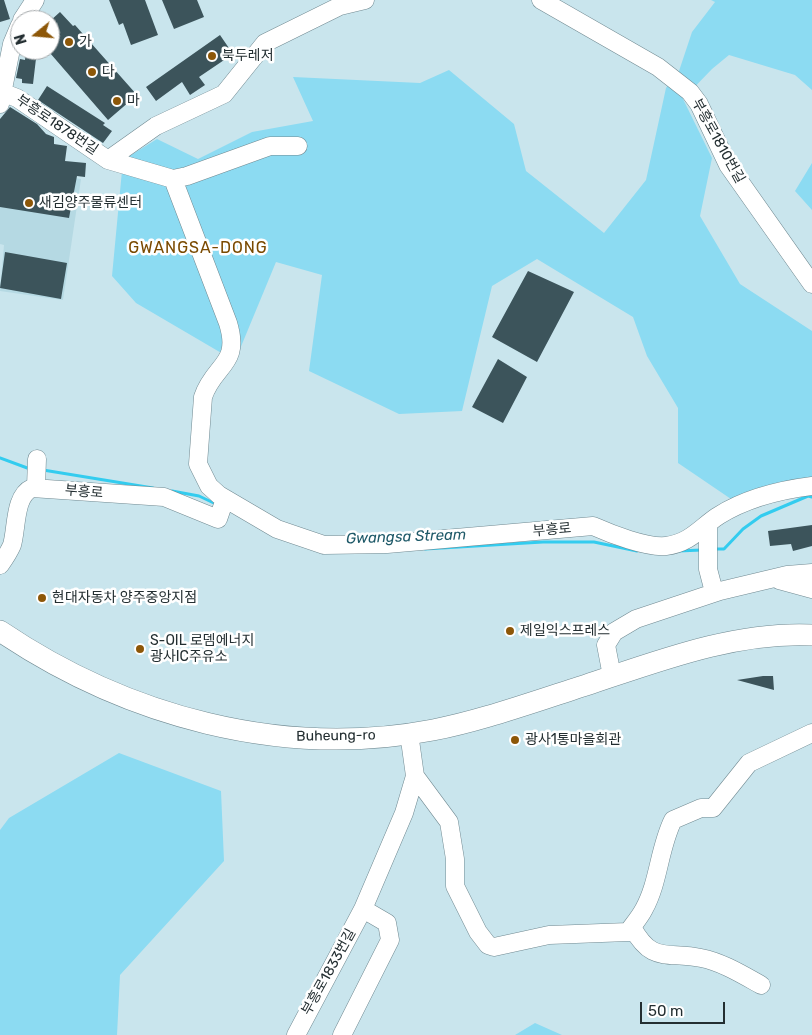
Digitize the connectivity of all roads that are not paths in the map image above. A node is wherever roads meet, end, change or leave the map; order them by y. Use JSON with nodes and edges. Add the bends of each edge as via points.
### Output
{"nodes":[{"id":1,"x":365,"y":0,"type":"edge"},
{"id":2,"x":541,"y":0,"type":"edge"},
{"id":3,"x":10,"y":55,"type":"edge"},
{"id":4,"x":2,"y":98,"type":"edge"},
{"id":5,"x":298,"y":146,"type":"dead end"},
{"id":6,"x":108,"y":160,"type":"junction"},
{"id":7,"x":173,"y":179,"type":"junction"},
{"id":8,"x":812,"y":284,"type":"edge"},
{"id":9,"x":37,"y":460,"type":"dead end"},
{"id":10,"x":812,"y":486,"type":"edge"},
{"id":11,"x":36,"y":487,"type":"junction"},
{"id":12,"x":222,"y":508,"type":"junction"},
{"id":13,"x":709,"y":527,"type":"junction"},
{"id":14,"x":0,"y":565,"type":"edge"},
{"id":15,"x":812,"y":574,"type":"edge"},
{"id":16,"x":773,"y":578,"type":"junction"},
{"id":17,"x":812,"y":589,"type":"edge"},
{"id":18,"x":714,"y":592,"type":"junction"},
{"id":19,"x":0,"y":630,"type":"edge"},
{"id":20,"x":812,"y":635,"type":"edge"},
{"id":21,"x":612,"y":676,"type":"junction"},
{"id":22,"x":409,"y":733,"type":"junction"},
{"id":23,"x":812,"y":733,"type":"edge"},
{"id":24,"x":419,"y":781,"type":"junction"},
{"id":25,"x":364,"y":909,"type":"junction"},
{"id":26,"x":632,"y":927,"type":"junction"},
{"id":27,"x":761,"y":985,"type":"dead end"},
{"id":28,"x":296,"y":1035,"type":"edge"},
{"id":29,"x":342,"y":1035,"type":"edge"}],
"edges":[{"from":1,"to":6,"type":"street","name":"부흥로1878번길","via":[[340,6],[265,43],[224,94],[156,126]]},
{"from":2,"to":8,"type":"street","name":"부흥로1810번길","via":[[658,67],[690,92],[728,165]]},
{"from":3,"to":4,"type":"street","name":"부흥로1878번길"},
{"from":4,"to":6,"type":"street","name":"부흥로1878번길","via":[[17,98]]},
{"from":5,"to":7,"type":"street","via":[[270,146]]},
{"from":6,"to":7,"type":"street","name":"부흥로1878번길"},
{"from":7,"to":12,"type":"street","via":[[233,344],[232,353],[206,388],[198,464]]},
{"from":9,"to":11,"type":"street"},
{"from":10,"to":13,"type":"street","name":"부흥로","via":[[749,500]]},
{"from":11,"to":12,"type":"street","name":"부흥로","via":[[164,497]]},
{"from":11,"to":14,"type":"street","via":[[27,490],[21,499],[11,547]]},
{"from":12,"to":13,"type":"street","name":"부흥로","via":[[324,545],[387,544],[593,526],[621,538],[665,546],[692,538]]},
{"from":13,"to":18,"type":"street","via":[[708,569]]},
{"from":15,"to":16,"type":"street"},
{"from":16,"to":17,"type":"street"},
{"from":16,"to":18,"type":"street"},
{"from":18,"to":21,"type":"street","via":[[636,618],[614,632],[606,645]]},
{"from":19,"to":22,"type":"main road","name":"Buheung-ro","via":[[29,650],[92,684],[182,718],[294,738],[352,738]]},
{"from":20,"to":21,"type":"main road","name":"Buheung-ro","via":[[763,638],[706,648]]},
{"from":21,"to":22,"type":"main road","name":"Buheung-ro","via":[[491,714],[434,730]]},
{"from":22,"to":24,"type":"street","name":"부흥로1833번길"},
{"from":23,"to":26,"type":"street","via":[[749,763],[714,808],[701,808],[673,820],[664,838],[645,909]]},
{"from":24,"to":25,"type":"street","name":"부흥로1833번길"},
{"from":24,"to":26,"type":"street","via":[[449,822],[455,859],[455,886],[488,945],[494,947],[549,935],[614,934],[628,932]]},
{"from":25,"to":28,"type":"street","name":"부흥로1833번길"},
{"from":25,"to":29,"type":"street","via":[[387,923],[390,940]]},
{"from":26,"to":27,"type":"street","via":[[640,942],[657,954],[702,958],[739,972]]}]}
